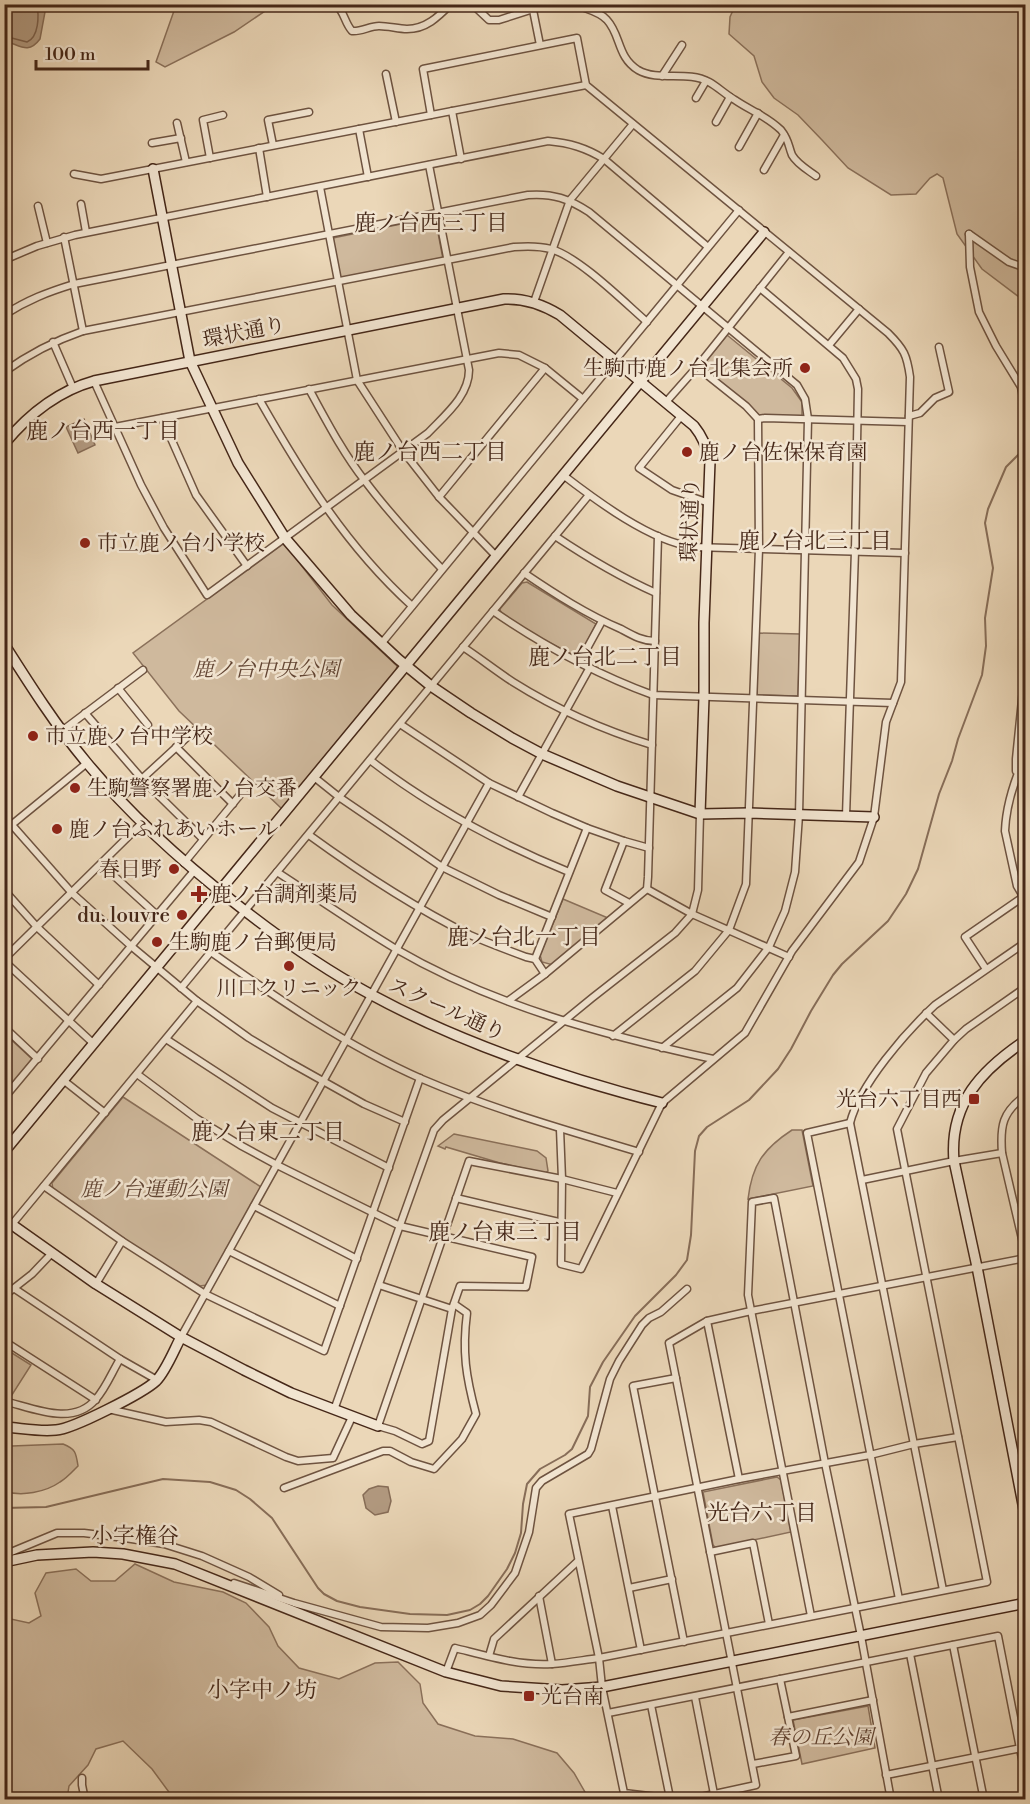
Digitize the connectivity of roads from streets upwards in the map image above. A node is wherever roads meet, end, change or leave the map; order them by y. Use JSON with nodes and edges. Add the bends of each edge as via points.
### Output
{"nodes":[{"id":1,"x":335,"y":4,"type":"edge"},
{"id":2,"x":451,"y":4,"type":"edge"},
{"id":3,"x":472,"y":4,"type":"edge"},
{"id":4,"x":549,"y":4,"type":"edge"},
{"id":5,"x":574,"y":4,"type":"edge"},
{"id":6,"x":532,"y":10,"type":"junction"},
{"id":7,"x":540,"y":45,"type":"junction"},
{"id":8,"x":682,"y":45,"type":"dead end"},
{"id":9,"x":386,"y":74,"type":"dead end"},
{"id":10,"x":662,"y":76,"type":"junction"},
{"id":11,"x":706,"y":81,"type":"junction"},
{"id":12,"x":586,"y":85,"type":"junction"},
{"id":13,"x":730,"y":97,"type":"junction"},
{"id":14,"x":696,"y":98,"type":"dead end"},
{"id":15,"x":452,"y":111,"type":"junction"},
{"id":16,"x":309,"y":112,"type":"dead end"},
{"id":17,"x":758,"y":112,"type":"junction"},
{"id":18,"x":223,"y":115,"type":"dead end"},
{"id":19,"x":431,"y":115,"type":"junction"},
{"id":20,"x":396,"y":122,"type":"junction"},
{"id":21,"x":716,"y":122,"type":"dead end"},
{"id":22,"x":177,"y":123,"type":"dead end"},
{"id":23,"x":633,"y":124,"type":"junction"},
{"id":24,"x":359,"y":129,"type":"junction"},
{"id":25,"x":784,"y":135,"type":"junction"},
{"id":26,"x":181,"y":138,"type":"junction"},
{"id":27,"x":152,"y":143,"type":"dead end"},
{"id":28,"x":273,"y":145,"type":"junction"},
{"id":29,"x":739,"y":147,"type":"dead end"},
{"id":30,"x":259,"y":148,"type":"junction"},
{"id":31,"x":210,"y":158,"type":"junction"},
{"id":32,"x":461,"y":159,"type":"junction"},
{"id":33,"x":604,"y":159,"type":"junction"},
{"id":34,"x":186,"y":162,"type":"junction"},
{"id":35,"x":429,"y":165,"type":"junction"},
{"id":36,"x":153,"y":169,"type":"junction"},
{"id":37,"x":764,"y":170,"type":"dead end"},
{"id":38,"x":74,"y":174,"type":"dead end"},
{"id":39,"x":816,"y":176,"type":"dead end"},
{"id":40,"x":368,"y":177,"type":"junction"},
{"id":41,"x":320,"y":187,"type":"junction"},
{"id":42,"x":267,"y":197,"type":"junction"},
{"id":43,"x":570,"y":200,"type":"junction"},
{"id":44,"x":81,"y":204,"type":"dead end"},
{"id":45,"x":38,"y":206,"type":"dead end"},
{"id":46,"x":739,"y":210,"type":"junction"},
{"id":47,"x":438,"y":213,"type":"junction"},
{"id":48,"x":162,"y":217,"type":"junction"},
{"id":49,"x":86,"y":232,"type":"junction"},
{"id":50,"x":764,"y":232,"type":"junction"},
{"id":51,"x":329,"y":234,"type":"junction"},
{"id":52,"x":64,"y":237,"type":"junction"},
{"id":53,"x":47,"y":243,"type":"junction"},
{"id":54,"x":708,"y":247,"type":"junction"},
{"id":55,"x":552,"y":249,"type":"junction"},
{"id":56,"x":789,"y":252,"type":"junction"},
{"id":57,"x":4,"y":260,"type":"edge"},
{"id":58,"x":447,"y":260,"type":"junction"},
{"id":59,"x":171,"y":265,"type":"junction"},
{"id":60,"x":1026,"y":268,"type":"edge"},
{"id":61,"x":338,"y":281,"type":"junction"},
{"id":62,"x":74,"y":284,"type":"junction"},
{"id":63,"x":677,"y":285,"type":"junction"},
{"id":64,"x":760,"y":288,"type":"junction"},
{"id":65,"x":534,"y":302,"type":"junction"},
{"id":66,"x":703,"y":306,"type":"junction"},
{"id":67,"x":457,"y":308,"type":"junction"},
{"id":68,"x":859,"y":309,"type":"junction"},
{"id":69,"x":181,"y":312,"type":"junction"},
{"id":70,"x":4,"y":315,"type":"edge"},
{"id":71,"x":647,"y":322,"type":"junction"},
{"id":72,"x":728,"y":327,"type":"junction"},
{"id":73,"x":347,"y":330,"type":"junction"},
{"id":74,"x":83,"y":331,"type":"junction"},
{"id":75,"x":53,"y":342,"type":"junction"},
{"id":76,"x":829,"y":345,"type":"junction"},
{"id":77,"x":939,"y":347,"type":"dead end"},
{"id":78,"x":467,"y":358,"type":"junction"},
{"id":79,"x":615,"y":360,"type":"junction"},
{"id":80,"x":190,"y":362,"type":"junction"},
{"id":81,"x":697,"y":367,"type":"junction"},
{"id":82,"x":545,"y":368,"type":"junction"},
{"id":83,"x":4,"y":372,"type":"edge"},
{"id":84,"x":357,"y":380,"type":"junction"},
{"id":85,"x":94,"y":381,"type":"junction"},
{"id":86,"x":640,"y":382,"type":"junction"},
{"id":87,"x":73,"y":388,"type":"junction"},
{"id":88,"x":309,"y":389,"type":"junction"},
{"id":89,"x":259,"y":399,"type":"junction"},
{"id":90,"x":583,"y":399,"type":"junction"},
{"id":91,"x":666,"y":402,"type":"junction"},
{"id":92,"x":211,"y":409,"type":"junction"},
{"id":93,"x":1026,"y":412,"type":"edge"},
{"id":94,"x":682,"y":415,"type":"junction"},
{"id":95,"x":162,"y":418,"type":"junction"},
{"id":96,"x":758,"y":419,"type":"junction"},
{"id":97,"x":808,"y":419,"type":"junction"},
{"id":98,"x":908,"y":419,"type":"junction"},
{"id":99,"x":858,"y":421,"type":"junction"},
{"id":100,"x":115,"y":427,"type":"junction"},
{"id":101,"x":1026,"y":429,"type":"edge"},
{"id":102,"x":4,"y":444,"type":"edge"},
{"id":103,"x":403,"y":451,"type":"junction"},
{"id":104,"x":563,"y":475,"type":"junction"},
{"id":105,"x":364,"y":480,"type":"junction"},
{"id":106,"x":1026,"y":480,"type":"edge"},
{"id":107,"x":589,"y":495,"type":"junction"},
{"id":108,"x":440,"y":497,"type":"junction"},
{"id":109,"x":709,"y":503,"type":"junction"},
{"id":110,"x":326,"y":508,"type":"junction"},
{"id":111,"x":473,"y":532,"type":"junction"},
{"id":112,"x":555,"y":536,"type":"junction"},
{"id":113,"x":658,"y":536,"type":"junction"},
{"id":114,"x":285,"y":538,"type":"junction"},
{"id":115,"x":707,"y":547,"type":"junction"},
{"id":116,"x":759,"y":549,"type":"junction"},
{"id":117,"x":805,"y":550,"type":"junction"},
{"id":118,"x":855,"y":551,"type":"junction"},
{"id":119,"x":905,"y":553,"type":"junction"},
{"id":120,"x":496,"y":556,"type":"junction"},
{"id":121,"x":247,"y":566,"type":"junction"},
{"id":122,"x":442,"y":569,"type":"junction"},
{"id":123,"x":524,"y":573,"type":"junction"},
{"id":124,"x":656,"y":593,"type":"junction"},
{"id":125,"x":412,"y":606,"type":"junction"},
{"id":126,"x":493,"y":611,"type":"junction"},
{"id":127,"x":602,"y":621,"type":"junction"},
{"id":128,"x":655,"y":641,"type":"junction"},
{"id":129,"x":4,"y":644,"type":"edge"},
{"id":130,"x":381,"y":644,"type":"junction"},
{"id":131,"x":463,"y":647,"type":"junction"},
{"id":132,"x":1026,"y":660,"type":"edge"},
{"id":133,"x":579,"y":663,"type":"junction"},
{"id":134,"x":405,"y":666,"type":"junction"},
{"id":135,"x":589,"y":669,"type":"junction"},
{"id":136,"x":143,"y":670,"type":"dead end"},
{"id":137,"x":431,"y":686,"type":"junction"},
{"id":138,"x":118,"y":688,"type":"junction"},
{"id":139,"x":653,"y":695,"type":"junction"},
{"id":140,"x":704,"y":696,"type":"junction"},
{"id":141,"x":753,"y":698,"type":"junction"},
{"id":142,"x":801,"y":700,"type":"junction"},
{"id":143,"x":849,"y":701,"type":"junction"},
{"id":144,"x":893,"y":703,"type":"junction"},
{"id":145,"x":566,"y":710,"type":"junction"},
{"id":146,"x":86,"y":713,"type":"junction"},
{"id":147,"x":400,"y":724,"type":"junction"},
{"id":148,"x":148,"y":725,"type":"dead end"},
{"id":149,"x":63,"y":730,"type":"junction"},
{"id":150,"x":195,"y":730,"type":"dead end"},
{"id":151,"x":652,"y":745,"type":"junction"},
{"id":152,"x":176,"y":747,"type":"junction"},
{"id":153,"x":542,"y":754,"type":"junction"},
{"id":154,"x":1026,"y":754,"type":"edge"},
{"id":155,"x":370,"y":760,"type":"junction"},
{"id":156,"x":87,"y":763,"type":"junction"},
{"id":157,"x":1026,"y":773,"type":"edge"},
{"id":158,"x":1017,"y":775,"type":"junction"},
{"id":159,"x":314,"y":777,"type":"junction"},
{"id":160,"x":142,"y":779,"type":"junction"},
{"id":161,"x":489,"y":783,"type":"junction"},
{"id":162,"x":249,"y":784,"type":"dead end"},
{"id":163,"x":339,"y":797,"type":"junction"},
{"id":164,"x":651,"y":797,"type":"junction"},
{"id":165,"x":519,"y":798,"type":"junction"},
{"id":166,"x":120,"y":799,"type":"junction"},
{"id":167,"x":233,"y":804,"type":"junction"},
{"id":168,"x":700,"y":813,"type":"junction"},
{"id":169,"x":749,"y":813,"type":"junction"},
{"id":170,"x":799,"y":814,"type":"junction"},
{"id":171,"x":846,"y":816,"type":"junction"},
{"id":172,"x":874,"y":817,"type":"junction"},
{"id":173,"x":142,"y":823,"type":"junction"},
{"id":174,"x":466,"y":824,"type":"junction"},
{"id":175,"x":12,"y":825,"type":"junction"},
{"id":176,"x":587,"y":828,"type":"junction"},
{"id":177,"x":4,"y":831,"type":"edge"},
{"id":178,"x":309,"y":835,"type":"junction"},
{"id":179,"x":203,"y":839,"type":"junction"},
{"id":180,"x":624,"y":841,"type":"junction"},
{"id":181,"x":649,"y":848,"type":"junction"},
{"id":182,"x":184,"y":863,"type":"junction"},
{"id":183,"x":101,"y":864,"type":"junction"},
{"id":184,"x":442,"y":867,"type":"junction"},
{"id":185,"x":194,"y":871,"type":"junction"},
{"id":186,"x":277,"y":872,"type":"junction"},
{"id":187,"x":569,"y":872,"type":"junction"},
{"id":188,"x":647,"y":889,"type":"junction"},
{"id":189,"x":4,"y":890,"type":"edge"},
{"id":190,"x":220,"y":891,"type":"junction"},
{"id":191,"x":72,"y":893,"type":"junction"},
{"id":192,"x":1024,"y":899,"type":"edge"},
{"id":193,"x":630,"y":903,"type":"junction"},
{"id":194,"x":420,"y":908,"type":"junction"},
{"id":195,"x":245,"y":911,"type":"junction"},
{"id":196,"x":692,"y":914,"type":"junction"},
{"id":197,"x":157,"y":915,"type":"junction"},
{"id":198,"x":552,"y":917,"type":"junction"},
{"id":199,"x":37,"y":927,"type":"junction"},
{"id":200,"x":729,"y":930,"type":"junction"},
{"id":201,"x":1026,"y":942,"type":"edge"},
{"id":202,"x":131,"y":946,"type":"junction"},
{"id":203,"x":769,"y":947,"type":"junction"},
{"id":204,"x":397,"y":949,"type":"junction"},
{"id":205,"x":212,"y":952,"type":"junction"},
{"id":206,"x":789,"y":957,"type":"junction"},
{"id":207,"x":535,"y":959,"type":"junction"},
{"id":208,"x":4,"y":960,"type":"edge"},
{"id":209,"x":157,"y":967,"type":"junction"},
{"id":210,"x":986,"y":969,"type":"junction"},
{"id":211,"x":545,"y":974,"type":"junction"},
{"id":212,"x":99,"y":985,"type":"junction"},
{"id":213,"x":1026,"y":987,"type":"edge"},
{"id":214,"x":181,"y":988,"type":"junction"},
{"id":215,"x":371,"y":995,"type":"junction"},
{"id":216,"x":197,"y":1001,"type":"junction"},
{"id":217,"x":508,"y":1001,"type":"junction"},
{"id":218,"x":926,"y":1013,"type":"junction"},
{"id":219,"x":563,"y":1021,"type":"junction"},
{"id":220,"x":68,"y":1022,"type":"junction"},
{"id":221,"x":4,"y":1027,"type":"edge"},
{"id":222,"x":613,"y":1036,"type":"junction"},
{"id":223,"x":166,"y":1039,"type":"junction"},
{"id":224,"x":954,"y":1040,"type":"junction"},
{"id":225,"x":1026,"y":1040,"type":"edge"},
{"id":226,"x":346,"y":1041,"type":"junction"},
{"id":227,"x":94,"y":1044,"type":"junction"},
{"id":228,"x":662,"y":1048,"type":"junction"},
{"id":229,"x":38,"y":1059,"type":"junction"},
{"id":230,"x":713,"y":1059,"type":"junction"},
{"id":231,"x":517,"y":1060,"type":"junction"},
{"id":232,"x":137,"y":1074,"type":"junction"},
{"id":233,"x":420,"y":1078,"type":"junction"},
{"id":234,"x":63,"y":1080,"type":"junction"},
{"id":235,"x":323,"y":1082,"type":"junction"},
{"id":236,"x":6,"y":1095,"type":"edge"},
{"id":237,"x":1026,"y":1095,"type":"edge"},
{"id":238,"x":469,"y":1098,"type":"junction"},
{"id":239,"x":662,"y":1102,"type":"junction"},
{"id":240,"x":105,"y":1113,"type":"junction"},
{"id":241,"x":405,"y":1122,"type":"junction"},
{"id":242,"x":850,"y":1123,"type":"junction"},
{"id":243,"x":300,"y":1124,"type":"junction"},
{"id":244,"x":560,"y":1129,"type":"junction"},
{"id":245,"x":4,"y":1152,"type":"edge"},
{"id":246,"x":639,"y":1152,"type":"junction"},
{"id":247,"x":1002,"y":1154,"type":"junction"},
{"id":248,"x":954,"y":1161,"type":"junction"},
{"id":249,"x":277,"y":1165,"type":"junction"},
{"id":250,"x":389,"y":1168,"type":"junction"},
{"id":251,"x":906,"y":1171,"type":"junction"},
{"id":252,"x":562,"y":1179,"type":"junction"},
{"id":253,"x":862,"y":1179,"type":"junction"},
{"id":254,"x":44,"y":1186,"type":"junction"},
{"id":255,"x":617,"y":1193,"type":"junction"},
{"id":256,"x":456,"y":1198,"type":"junction"},
{"id":257,"x":254,"y":1206,"type":"junction"},
{"id":258,"x":373,"y":1213,"type":"junction"},
{"id":259,"x":8,"y":1222,"type":"edge"},
{"id":260,"x":562,"y":1223,"type":"junction"},
{"id":261,"x":400,"y":1226,"type":"junction"},
{"id":262,"x":4,"y":1234,"type":"edge"},
{"id":263,"x":443,"y":1236,"type":"junction"},
{"id":264,"x":122,"y":1241,"type":"junction"},
{"id":265,"x":229,"y":1251,"type":"junction"},
{"id":266,"x":51,"y":1254,"type":"junction"},
{"id":267,"x":1026,"y":1257,"type":"edge"},
{"id":268,"x":357,"y":1258,"type":"junction"},
{"id":269,"x":977,"y":1267,"type":"junction"},
{"id":270,"x":927,"y":1277,"type":"junction"},
{"id":271,"x":96,"y":1284,"type":"junction"},
{"id":272,"x":379,"y":1285,"type":"junction"},
{"id":273,"x":883,"y":1286,"type":"junction"},
{"id":274,"x":15,"y":1289,"type":"junction"},
{"id":275,"x":687,"y":1289,"type":"dead end"},
{"id":276,"x":205,"y":1294,"type":"junction"},
{"id":277,"x":839,"y":1294,"type":"junction"},
{"id":278,"x":4,"y":1296,"type":"edge"},
{"id":279,"x":422,"y":1299,"type":"junction"},
{"id":280,"x":795,"y":1303,"type":"junction"},
{"id":281,"x":340,"y":1306,"type":"junction"},
{"id":282,"x":453,"y":1307,"type":"junction"},
{"id":283,"x":751,"y":1311,"type":"junction"},
{"id":284,"x":707,"y":1321,"type":"junction"},
{"id":285,"x":182,"y":1337,"type":"junction"},
{"id":286,"x":4,"y":1341,"type":"edge"},
{"id":287,"x":120,"y":1359,"type":"junction"},
{"id":288,"x":676,"y":1378,"type":"junction"},
{"id":289,"x":157,"y":1380,"type":"junction"},
{"id":290,"x":96,"y":1400,"type":"junction"},
{"id":291,"x":4,"y":1401,"type":"edge"},
{"id":292,"x":108,"y":1409,"type":"junction"},
{"id":293,"x":334,"y":1410,"type":"junction"},
{"id":294,"x":352,"y":1417,"type":"junction"},
{"id":295,"x":378,"y":1426,"type":"junction"},
{"id":296,"x":4,"y":1427,"type":"edge"},
{"id":297,"x":958,"y":1437,"type":"junction"},
{"id":298,"x":914,"y":1444,"type":"junction"},
{"id":299,"x":870,"y":1455,"type":"junction"},
{"id":300,"x":825,"y":1463,"type":"junction"},
{"id":301,"x":783,"y":1472,"type":"junction"},
{"id":302,"x":739,"y":1479,"type":"junction"},
{"id":303,"x":284,"y":1488,"type":"dead end"},
{"id":304,"x":699,"y":1488,"type":"junction"},
{"id":305,"x":654,"y":1497,"type":"junction"},
{"id":306,"x":612,"y":1506,"type":"junction"},
{"id":307,"x":1026,"y":1520,"type":"edge"},
{"id":308,"x":710,"y":1552,"type":"junction"},
{"id":309,"x":4,"y":1554,"type":"edge"},
{"id":310,"x":578,"y":1561,"type":"junction"},
{"id":311,"x":4,"y":1563,"type":"edge"},
{"id":312,"x":206,"y":1576,"type":"junction"},
{"id":313,"x":672,"y":1579,"type":"junction"},
{"id":314,"x":629,"y":1588,"type":"junction"},
{"id":315,"x":943,"y":1590,"type":"junction"},
{"id":316,"x":539,"y":1596,"type":"junction"},
{"id":317,"x":899,"y":1599,"type":"junction"},
{"id":318,"x":290,"y":1602,"type":"junction"},
{"id":319,"x":1026,"y":1603,"type":"edge"},
{"id":320,"x":855,"y":1607,"type":"junction"},
{"id":321,"x":811,"y":1616,"type":"junction"},
{"id":322,"x":769,"y":1624,"type":"junction"},
{"id":323,"x":727,"y":1633,"type":"junction"},
{"id":324,"x":861,"y":1636,"type":"junction"},
{"id":325,"x":684,"y":1642,"type":"junction"},
{"id":326,"x":954,"y":1645,"type":"junction"},
{"id":327,"x":641,"y":1650,"type":"junction"},
{"id":328,"x":910,"y":1654,"type":"junction"},
{"id":329,"x":489,"y":1656,"type":"junction"},
{"id":330,"x":599,"y":1658,"type":"junction"},
{"id":331,"x":732,"y":1661,"type":"junction"},
{"id":332,"x":866,"y":1662,"type":"junction"},
{"id":333,"x":552,"y":1664,"type":"junction"},
{"id":334,"x":446,"y":1672,"type":"junction"},
{"id":335,"x":780,"y":1679,"type":"junction"},
{"id":336,"x":603,"y":1687,"type":"junction"},
{"id":337,"x":737,"y":1688,"type":"junction"},
{"id":338,"x":694,"y":1697,"type":"junction"},
{"id":339,"x":873,"y":1700,"type":"junction"},
{"id":340,"x":651,"y":1705,"type":"junction"},
{"id":341,"x":608,"y":1713,"type":"junction"},
{"id":342,"x":788,"y":1717,"type":"junction"},
{"id":343,"x":1023,"y":1747,"type":"edge"},
{"id":344,"x":975,"y":1756,"type":"junction"},
{"id":345,"x":753,"y":1764,"type":"junction"},
{"id":346,"x":932,"y":1765,"type":"junction"},
{"id":347,"x":886,"y":1774,"type":"junction"},
{"id":348,"x":82,"y":1778,"type":"dead end"},
{"id":349,"x":1026,"y":1779,"type":"edge"},
{"id":350,"x":714,"y":1794,"type":"junction"},
{"id":351,"x":670,"y":1798,"type":"edge"},
{"id":352,"x":85,"y":1800,"type":"edge"},
{"id":353,"x":685,"y":1800,"type":"edge"},
{"id":354,"x":891,"y":1800,"type":"edge"},
{"id":355,"x":939,"y":1800,"type":"edge"},
{"id":356,"x":984,"y":1800,"type":"edge"}],
"edges":[{"from":1,"to":2,"type":"street","via":[[349,28],[357,32],[380,26],[421,26],[436,20]]},
{"from":3,"to":6,"type":"street","via":[[489,20]]},
{"from":4,"to":6,"type":"street"},
{"from":5,"to":10,"type":"street","via":[[606,19],[629,63],[649,75]]},
{"from":6,"to":7,"type":"street"},
{"from":7,"to":12,"type":"street","via":[[577,38]]},
{"from":7,"to":19,"type":"street","via":[[423,69]]},
{"from":8,"to":10,"type":"street"},
{"from":9,"to":20,"type":"street"},
{"from":10,"to":11,"type":"street"},
{"from":11,"to":13,"type":"street"},
{"from":11,"to":14,"type":"street"},
{"from":12,"to":15,"type":"street"},
{"from":12,"to":23,"type":"street"},
{"from":13,"to":17,"type":"street"},
{"from":13,"to":21,"type":"street"},
{"from":15,"to":19,"type":"street"},
{"from":15,"to":32,"type":"street"},
{"from":16,"to":28,"type":"street","via":[[268,120]]},
{"from":17,"to":25,"type":"street"},
{"from":17,"to":29,"type":"street"},
{"from":18,"to":31,"type":"street","via":[[203,120]]},
{"from":19,"to":20,"type":"street"},
{"from":20,"to":24,"type":"street"},
{"from":22,"to":26,"type":"street"},
{"from":23,"to":33,"type":"street"},
{"from":23,"to":46,"type":"street"},
{"from":24,"to":28,"type":"street"},
{"from":24,"to":40,"type":"street"},
{"from":25,"to":37,"type":"street"},
{"from":25,"to":39,"type":"street","via":[[792,154]]},
{"from":26,"to":27,"type":"street"},
{"from":26,"to":34,"type":"street"},
{"from":28,"to":30,"type":"street"},
{"from":30,"to":31,"type":"street"},
{"from":30,"to":42,"type":"street"},
{"from":31,"to":34,"type":"street"},
{"from":32,"to":33,"type":"street","via":[[548,141],[575,144]]},
{"from":32,"to":35,"type":"street"},
{"from":33,"to":43,"type":"street"},
{"from":33,"to":54,"type":"street"},
{"from":34,"to":36,"type":"street"},
{"from":35,"to":40,"type":"street"},
{"from":35,"to":47,"type":"street"},
{"from":36,"to":38,"type":"street","via":[[101,179]]},
{"from":36,"to":48,"type":"street"},
{"from":40,"to":41,"type":"street"},
{"from":41,"to":42,"type":"street"},
{"from":41,"to":51,"type":"street"},
{"from":42,"to":48,"type":"street"},
{"from":43,"to":47,"type":"street","via":[[528,195]]},
{"from":43,"to":55,"type":"street"},
{"from":43,"to":63,"type":"street","via":[[590,212]]},
{"from":44,"to":49,"type":"street"},
{"from":45,"to":53,"type":"street"},
{"from":46,"to":50,"type":"street"},
{"from":46,"to":54,"type":"street"},
{"from":47,"to":51,"type":"street"},
{"from":47,"to":58,"type":"street"},
{"from":48,"to":49,"type":"street"},
{"from":48,"to":59,"type":"street"},
{"from":49,"to":52,"type":"street"},
{"from":50,"to":56,"type":"street"},
{"from":50,"to":66,"type":"street"},
{"from":51,"to":59,"type":"street"},
{"from":51,"to":61,"type":"street"},
{"from":52,"to":53,"type":"street"},
{"from":52,"to":62,"type":"street"},
{"from":53,"to":57,"type":"street"},
{"from":54,"to":63,"type":"street"},
{"from":55,"to":58,"type":"street","via":[[514,247]]},
{"from":55,"to":65,"type":"street"},
{"from":55,"to":71,"type":"street","via":[[582,266]]},
{"from":56,"to":64,"type":"street"},
{"from":56,"to":68,"type":"street"},
{"from":58,"to":61,"type":"street"},
{"from":58,"to":67,"type":"street"},
{"from":59,"to":62,"type":"street"},
{"from":59,"to":69,"type":"street"},
{"from":60,"to":93,"type":"street","via":[[1009,262],[969,234],[970,267],[979,312],[1021,387]]},
{"from":61,"to":69,"type":"street"},
{"from":61,"to":73,"type":"street"},
{"from":62,"to":70,"type":"street","via":[[26,301]]},
{"from":62,"to":74,"type":"street"},
{"from":63,"to":66,"type":"street"},
{"from":63,"to":71,"type":"street"},
{"from":64,"to":72,"type":"street"},
{"from":64,"to":76,"type":"street"},
{"from":65,"to":67,"type":"street","name":"環状通り","via":[[504,299]]},
{"from":65,"to":79,"type":"street","name":"環状通り","via":[[560,315]]},
{"from":66,"to":72,"type":"street"},
{"from":66,"to":86,"type":"street"},
{"from":67,"to":73,"type":"street","name":"環状通り"},
{"from":67,"to":78,"type":"street"},
{"from":68,"to":76,"type":"street"},
{"from":68,"to":98,"type":"street","via":[[898,343],[908,358]]},
{"from":69,"to":74,"type":"street"},
{"from":69,"to":80,"type":"street"},
{"from":71,"to":79,"type":"street"},
{"from":72,"to":81,"type":"street"},
{"from":72,"to":97,"type":"street","via":[[797,385],[806,399]]},
{"from":73,"to":80,"type":"street","name":"環状通り"},
{"from":73,"to":84,"type":"street"},
{"from":74,"to":75,"type":"street"},
{"from":75,"to":83,"type":"street"},
{"from":75,"to":87,"type":"street"},
{"from":76,"to":99,"type":"street","via":[[856,379]]},
{"from":77,"to":98,"type":"street","via":[[949,392]]},
{"from":78,"to":82,"type":"street","via":[[499,353],[519,355]]},
{"from":78,"to":84,"type":"street"},
{"from":78,"to":103,"type":"street","via":[[469,381],[458,401],[428,433]]},
{"from":79,"to":86,"type":"street","name":"環状通り"},
{"from":79,"to":90,"type":"street"},
{"from":80,"to":85,"type":"street","name":"環状通り"},
{"from":80,"to":92,"type":"street"},
{"from":81,"to":91,"type":"street"},
{"from":81,"to":96,"type":"street"},
{"from":82,"to":90,"type":"street"},
{"from":82,"to":108,"type":"street"},
{"from":84,"to":88,"type":"street"},
{"from":84,"to":103,"type":"street"},
{"from":85,"to":87,"type":"street","name":"環状通り"},
{"from":85,"to":100,"type":"street"},
{"from":86,"to":91,"type":"street","name":"環状通り"},
{"from":86,"to":104,"type":"street"},
{"from":87,"to":102,"type":"street","name":"環状通り","via":[[32,415]]},
{"from":88,"to":89,"type":"street"},
{"from":88,"to":105,"type":"street"},
{"from":89,"to":92,"type":"street"},
{"from":89,"to":110,"type":"street"},
{"from":90,"to":111,"type":"street"},
{"from":91,"to":94,"type":"street","name":"環状通り"},
{"from":92,"to":95,"type":"street"},
{"from":92,"to":114,"type":"street","via":[[237,463]]},
{"from":94,"to":109,"type":"street","name":"環状通り","via":[[708,449]]},
{"from":94,"to":109,"type":"street","via":[[639,468],[672,490]]},
{"from":95,"to":100,"type":"street"},
{"from":95,"to":121,"type":"street","via":[[196,495]]},
{"from":96,"to":97,"type":"street"},
{"from":96,"to":116,"type":"street"},
{"from":97,"to":99,"type":"street"},
{"from":97,"to":117,"type":"street"},
{"from":98,"to":99,"type":"street"},
{"from":98,"to":119,"type":"street"},
{"from":99,"to":118,"type":"street"},
{"from":100,"to":121,"type":"street","via":[[164,528],[207,595]]},
{"from":101,"to":106,"type":"street"},
{"from":103,"to":105,"type":"street"},
{"from":103,"to":108,"type":"street"},
{"from":104,"to":107,"type":"street"},
{"from":104,"to":120,"type":"street"},
{"from":105,"to":110,"type":"street"},
{"from":105,"to":122,"type":"street"},
{"from":107,"to":112,"type":"street"},
{"from":107,"to":113,"type":"street"},
{"from":108,"to":111,"type":"street"},
{"from":109,"to":115,"type":"street","name":"環状通り"},
{"from":110,"to":114,"type":"street"},
{"from":110,"to":125,"type":"street","via":[[350,541]]},
{"from":111,"to":120,"type":"street"},
{"from":111,"to":122,"type":"street"},
{"from":112,"to":123,"type":"street"},
{"from":112,"to":124,"type":"street","via":[[622,578]]},
{"from":113,"to":115,"type":"street","via":[[679,545]]},
{"from":113,"to":124,"type":"street"},
{"from":114,"to":121,"type":"street"},
{"from":114,"to":130,"type":"street"},
{"from":115,"to":116,"type":"street"},
{"from":115,"to":140,"type":"street","name":"環状通り"},
{"from":116,"to":117,"type":"street"},
{"from":116,"to":141,"type":"street"},
{"from":117,"to":118,"type":"street"},
{"from":117,"to":142,"type":"street"},
{"from":118,"to":119,"type":"street"},
{"from":118,"to":143,"type":"street"},
{"from":119,"to":144,"type":"street","via":[[901,682]]},
{"from":120,"to":134,"type":"street"},
{"from":122,"to":125,"type":"street"},
{"from":123,"to":126,"type":"street"},
{"from":123,"to":127,"type":"street"},
{"from":124,"to":128,"type":"street"},
{"from":125,"to":130,"type":"street"},
{"from":126,"to":131,"type":"street"},
{"from":126,"to":133,"type":"street"},
{"from":127,"to":128,"type":"street","via":[[645,641]]},
{"from":127,"to":133,"type":"street"},
{"from":128,"to":139,"type":"street"},
{"from":129,"to":149,"type":"street","name":"スクール通り"},
{"from":130,"to":134,"type":"street"},
{"from":131,"to":137,"type":"street"},
{"from":131,"to":145,"type":"street","via":[[512,681]]},
{"from":132,"to":158,"type":"street"},
{"from":133,"to":135,"type":"street"},
{"from":134,"to":137,"type":"street"},
{"from":134,"to":159,"type":"street"},
{"from":135,"to":139,"type":"street"},
{"from":135,"to":145,"type":"street"},
{"from":136,"to":138,"type":"street"},
{"from":137,"to":147,"type":"street"},
{"from":137,"to":153,"type":"street"},
{"from":138,"to":146,"type":"street"},
{"from":138,"to":148,"type":"street"},
{"from":139,"to":140,"type":"street"},
{"from":139,"to":151,"type":"street"},
{"from":140,"to":141,"type":"street"},
{"from":140,"to":168,"type":"street","name":"環状通り"},
{"from":141,"to":142,"type":"street"},
{"from":141,"to":169,"type":"street"},
{"from":142,"to":143,"type":"street"},
{"from":142,"to":170,"type":"street"},
{"from":143,"to":144,"type":"street"},
{"from":143,"to":171,"type":"street"},
{"from":144,"to":172,"type":"street","via":[[886,722]]},
{"from":145,"to":151,"type":"street"},
{"from":145,"to":153,"type":"street"},
{"from":146,"to":149,"type":"street"},
{"from":146,"to":160,"type":"street"},
{"from":147,"to":155,"type":"street"},
{"from":147,"to":161,"type":"street"},
{"from":149,"to":156,"type":"street","name":"スクール通り"},
{"from":150,"to":152,"type":"street"},
{"from":151,"to":164,"type":"street"},
{"from":152,"to":160,"type":"street"},
{"from":152,"to":167,"type":"street"},
{"from":153,"to":164,"type":"street"},
{"from":153,"to":165,"type":"street"},
{"from":154,"to":158,"type":"street"},
{"from":155,"to":163,"type":"street"},
{"from":155,"to":174,"type":"street"},
{"from":156,"to":166,"type":"street","name":"スクール通り"},
{"from":156,"to":175,"type":"street"},
{"from":157,"to":158,"type":"street"},
{"from":158,"to":192,"type":"street","via":[[1005,831],[1017,886]]},
{"from":159,"to":163,"type":"street"},
{"from":159,"to":190,"type":"street"},
{"from":160,"to":166,"type":"street"},
{"from":160,"to":179,"type":"street"},
{"from":161,"to":165,"type":"street"},
{"from":161,"to":174,"type":"street"},
{"from":162,"to":167,"type":"street"},
{"from":163,"to":178,"type":"street"},
{"from":163,"to":184,"type":"street"},
{"from":164,"to":168,"type":"street"},
{"from":164,"to":181,"type":"street"},
{"from":165,"to":176,"type":"street"},
{"from":166,"to":173,"type":"street","name":"スクール通り"},
{"from":167,"to":179,"type":"street"},
{"from":168,"to":169,"type":"street"},
{"from":168,"to":196,"type":"street","via":[[698,891]]},
{"from":169,"to":170,"type":"street"},
{"from":169,"to":200,"type":"street","via":[[746,884]]},
{"from":170,"to":171,"type":"street"},
{"from":170,"to":203,"type":"street","via":[[795,872]]},
{"from":171,"to":172,"type":"street"},
{"from":172,"to":206,"type":"street","via":[[859,862]]},
{"from":173,"to":182,"type":"street","name":"スクール通り"},
{"from":173,"to":183,"type":"street"},
{"from":174,"to":184,"type":"street"},
{"from":174,"to":187,"type":"street"},
{"from":175,"to":177,"type":"street"},
{"from":175,"to":191,"type":"street"},
{"from":176,"to":180,"type":"street"},
{"from":176,"to":187,"type":"street"},
{"from":178,"to":186,"type":"street"},
{"from":178,"to":194,"type":"street"},
{"from":179,"to":182,"type":"street"},
{"from":180,"to":181,"type":"street"},
{"from":180,"to":193,"type":"street","via":[[605,890]]},
{"from":181,"to":188,"type":"street"},
{"from":182,"to":185,"type":"street","name":"スクール通り"},
{"from":183,"to":191,"type":"street"},
{"from":183,"to":197,"type":"street"},
{"from":184,"to":194,"type":"street"},
{"from":184,"to":198,"type":"street"},
{"from":185,"to":190,"type":"street","name":"スクール通り"},
{"from":185,"to":197,"type":"street"},
{"from":186,"to":195,"type":"street"},
{"from":186,"to":204,"type":"street"},
{"from":187,"to":198,"type":"street"},
{"from":188,"to":193,"type":"street"},
{"from":188,"to":196,"type":"street"},
{"from":189,"to":199,"type":"street"},
{"from":190,"to":195,"type":"street","name":"スクール通り"},
{"from":190,"to":209,"type":"street"},
{"from":191,"to":199,"type":"street"},
{"from":191,"to":202,"type":"street"},
{"from":192,"to":210,"type":"street","via":[[965,938]]},
{"from":193,"to":211,"type":"street"},
{"from":194,"to":204,"type":"street"},
{"from":194,"to":207,"type":"street","via":[[470,934]]},
{"from":195,"to":205,"type":"street"},
{"from":195,"to":215,"type":"street","name":"スクール通り","via":[[324,968]]},
{"from":196,"to":200,"type":"street"},
{"from":196,"to":219,"type":"street","via":[[675,933]]},
{"from":197,"to":202,"type":"street"},
{"from":198,"to":207,"type":"street"},
{"from":199,"to":208,"type":"street"},
{"from":199,"to":212,"type":"street"},
{"from":200,"to":203,"type":"street"},
{"from":200,"to":222,"type":"street","via":[[695,971]]},
{"from":201,"to":210,"type":"street"},
{"from":202,"to":209,"type":"street"},
{"from":202,"to":212,"type":"street"},
{"from":203,"to":206,"type":"street"},
{"from":203,"to":228,"type":"street","via":[[737,988]]},
{"from":204,"to":215,"type":"street"},
{"from":204,"to":217,"type":"street"},
{"from":205,"to":214,"type":"street"},
{"from":205,"to":226,"type":"street"},
{"from":206,"to":230,"type":"street","via":[[745,1034]]},
{"from":207,"to":211,"type":"street"},
{"from":208,"to":220,"type":"street"},
{"from":209,"to":214,"type":"street"},
{"from":209,"to":227,"type":"street"},
{"from":210,"to":218,"type":"street"},
{"from":211,"to":217,"type":"street"},
{"from":212,"to":220,"type":"street"},
{"from":213,"to":224,"type":"street"},
{"from":214,"to":216,"type":"street"},
{"from":215,"to":226,"type":"street"},
{"from":215,"to":231,"type":"street","name":"スクール通り"},
{"from":216,"to":223,"type":"street"},
{"from":216,"to":235,"type":"street","via":[[249,1038]]},
{"from":217,"to":219,"type":"street"},
{"from":218,"to":224,"type":"street"},
{"from":218,"to":242,"type":"street","via":[[874,1075]]},
{"from":219,"to":222,"type":"street"},
{"from":219,"to":231,"type":"street"},
{"from":220,"to":227,"type":"street"},
{"from":220,"to":229,"type":"street"},
{"from":221,"to":229,"type":"street"},
{"from":222,"to":228,"type":"street"},
{"from":223,"to":232,"type":"street"},
{"from":223,"to":243,"type":"street"},
{"from":224,"to":251,"type":"street","via":[[926,1073],[898,1124]]},
{"from":225,"to":248,"type":"street","via":[[991,1066],[966,1098],[955,1129]]},
{"from":226,"to":233,"type":"street"},
{"from":226,"to":235,"type":"street"},
{"from":227,"to":234,"type":"street"},
{"from":228,"to":230,"type":"street"},
{"from":229,"to":236,"type":"street"},
{"from":230,"to":239,"type":"street"},
{"from":231,"to":238,"type":"street"},
{"from":231,"to":239,"type":"street","name":"スクール通り"},
{"from":232,"to":240,"type":"street"},
{"from":232,"to":249,"type":"street","via":[[196,1118]]},
{"from":233,"to":238,"type":"street"},
{"from":233,"to":241,"type":"street"},
{"from":234,"to":240,"type":"street"},
{"from":234,"to":245,"type":"street"},
{"from":235,"to":241,"type":"street"},
{"from":235,"to":243,"type":"street"},
{"from":237,"to":247,"type":"street","via":[[1008,1110],[1002,1124]]},
{"from":238,"to":244,"type":"street"},
{"from":238,"to":261,"type":"street","via":[[434,1130]]},
{"from":239,"to":246,"type":"street"},
{"from":240,"to":254,"type":"street"},
{"from":241,"to":250,"type":"street"},
{"from":242,"to":253,"type":"street"},
{"from":242,"to":277,"type":"street","via":[[807,1133]]},
{"from":243,"to":249,"type":"street"},
{"from":243,"to":250,"type":"street"},
{"from":244,"to":246,"type":"street"},
{"from":244,"to":252,"type":"street"},
{"from":246,"to":255,"type":"street"},
{"from":247,"to":248,"type":"street"},
{"from":247,"to":267,"type":"street"},
{"from":248,"to":251,"type":"street"},
{"from":248,"to":269,"type":"street"},
{"from":249,"to":257,"type":"street"},
{"from":249,"to":258,"type":"street"},
{"from":250,"to":258,"type":"street"},
{"from":251,"to":253,"type":"street"},
{"from":251,"to":270,"type":"street"},
{"from":252,"to":255,"type":"street"},
{"from":252,"to":256,"type":"street","via":[[469,1161]]},
{"from":252,"to":260,"type":"street"},
{"from":253,"to":273,"type":"street"},
{"from":254,"to":259,"type":"street"},
{"from":254,"to":264,"type":"street"},
{"from":255,"to":260,"type":"street","via":[[581,1269],[561,1264]]},
{"from":256,"to":260,"type":"street"},
{"from":256,"to":263,"type":"street"},
{"from":257,"to":265,"type":"street"},
{"from":257,"to":268,"type":"street"},
{"from":258,"to":261,"type":"street"},
{"from":258,"to":268,"type":"street"},
{"from":259,"to":262,"type":"street"},
{"from":259,"to":266,"type":"street"},
{"from":261,"to":263,"type":"street"},
{"from":261,"to":272,"type":"street"},
{"from":263,"to":279,"type":"street"},
{"from":263,"to":282,"type":"street","via":[[532,1257],[526,1287],[460,1286]]},
{"from":264,"to":271,"type":"street"},
{"from":264,"to":276,"type":"street"},
{"from":265,"to":276,"type":"street"},
{"from":265,"to":281,"type":"street"},
{"from":266,"to":271,"type":"street"},
{"from":266,"to":274,"type":"street"},
{"from":267,"to":269,"type":"street"},
{"from":268,"to":281,"type":"street"},
{"from":269,"to":270,"type":"street"},
{"from":269,"to":307,"type":"street"},
{"from":270,"to":273,"type":"street"},
{"from":270,"to":297,"type":"street"},
{"from":271,"to":285,"type":"street"},
{"from":272,"to":279,"type":"street"},
{"from":272,"to":293,"type":"street"},
{"from":273,"to":277,"type":"street"},
{"from":273,"to":298,"type":"street"},
{"from":274,"to":278,"type":"street"},
{"from":274,"to":287,"type":"street"},
{"from":275,"to":318,"type":"street","via":[[642,1325],[619,1361],[588,1454],[536,1488],[529,1532],[515,1573],[480,1615],[443,1627],[394,1629]]},
{"from":276,"to":281,"type":"street","via":[[324,1351]]},
{"from":276,"to":285,"type":"street"},
{"from":277,"to":280,"type":"street"},
{"from":277,"to":299,"type":"street"},
{"from":279,"to":282,"type":"street"},
{"from":279,"to":295,"type":"street"},
{"from":280,"to":283,"type":"street"},
{"from":280,"to":283,"type":"street","via":[[774,1198],[752,1202],[748,1295]]},
{"from":280,"to":300,"type":"street"},
{"from":282,"to":295,"type":"street","via":[[429,1441],[422,1444]]},
{"from":282,"to":303,"type":"street","via":[[467,1313],[467,1380],[476,1414],[455,1447],[434,1469],[383,1451]]},
{"from":283,"to":284,"type":"street"},
{"from":283,"to":301,"type":"street"},
{"from":284,"to":288,"type":"street","via":[[669,1343]]},
{"from":284,"to":302,"type":"street"},
{"from":285,"to":289,"type":"street"},
{"from":285,"to":293,"type":"street","via":[[291,1393]]},
{"from":286,"to":290,"type":"street"},
{"from":287,"to":289,"type":"street"},
{"from":287,"to":290,"type":"street"},
{"from":288,"to":304,"type":"street"},
{"from":288,"to":305,"type":"street","via":[[633,1386]]},
{"from":289,"to":292,"type":"street"},
{"from":290,"to":291,"type":"street","via":[[82,1410],[61,1415]]},
{"from":292,"to":294,"type":"street","via":[[166,1422],[211,1422],[298,1461],[333,1458]]},
{"from":292,"to":296,"type":"street","via":[[57,1430]]},
{"from":293,"to":294,"type":"street"},
{"from":294,"to":295,"type":"street"},
{"from":297,"to":298,"type":"street"},
{"from":297,"to":315,"type":"street","via":[[987,1582]]},
{"from":298,"to":299,"type":"street"},
{"from":298,"to":315,"type":"street"},
{"from":299,"to":300,"type":"street"},
{"from":299,"to":317,"type":"street"},
{"from":300,"to":301,"type":"street"},
{"from":300,"to":320,"type":"street"},
{"from":301,"to":302,"type":"street"},
{"from":301,"to":321,"type":"street"},
{"from":302,"to":304,"type":"street"},
{"from":304,"to":305,"type":"street"},
{"from":304,"to":308,"type":"street"},
{"from":305,"to":306,"type":"street"},
{"from":305,"to":313,"type":"street"},
{"from":306,"to":310,"type":"street","via":[[569,1514]]},
{"from":306,"to":314,"type":"street"},
{"from":308,"to":322,"type":"street","via":[[753,1543]]},
{"from":308,"to":323,"type":"street"},
{"from":309,"to":318,"type":"street","via":[[66,1532],[164,1544],[223,1565]]},
{"from":310,"to":316,"type":"street"},
{"from":310,"to":330,"type":"street"},
{"from":311,"to":312,"type":"street","via":[[37,1555],[93,1552],[175,1564]]},
{"from":312,"to":318,"type":"street"},
{"from":312,"to":334,"type":"street"},
{"from":313,"to":314,"type":"street"},
{"from":313,"to":325,"type":"street"},
{"from":314,"to":327,"type":"street"},
{"from":315,"to":317,"type":"street"},
{"from":316,"to":329,"type":"street","via":[[494,1639]]},
{"from":316,"to":333,"type":"street"},
{"from":317,"to":320,"type":"street"},
{"from":319,"to":324,"type":"street"},
{"from":320,"to":321,"type":"street"},
{"from":320,"to":324,"type":"street"},
{"from":321,"to":322,"type":"street"},
{"from":322,"to":323,"type":"street"},
{"from":323,"to":325,"type":"street"},
{"from":323,"to":331,"type":"street"},
{"from":324,"to":331,"type":"street"},
{"from":324,"to":332,"type":"street"},
{"from":325,"to":327,"type":"street"},
{"from":326,"to":328,"type":"street"},
{"from":326,"to":343,"type":"street","via":[[998,1636]]},
{"from":326,"to":344,"type":"street"},
{"from":327,"to":330,"type":"street"},
{"from":328,"to":332,"type":"street"},
{"from":328,"to":346,"type":"street"},
{"from":329,"to":333,"type":"street"},
{"from":329,"to":334,"type":"street","via":[[455,1648]]},
{"from":330,"to":333,"type":"street"},
{"from":330,"to":336,"type":"street"},
{"from":331,"to":336,"type":"street"},
{"from":331,"to":337,"type":"street"},
{"from":332,"to":335,"type":"street"},
{"from":332,"to":339,"type":"street"},
{"from":334,"to":336,"type":"street","via":[[501,1686],[562,1690]]},
{"from":335,"to":337,"type":"street"},
{"from":335,"to":342,"type":"street"},
{"from":336,"to":341,"type":"street"},
{"from":337,"to":338,"type":"street"},
{"from":337,"to":345,"type":"street"},
{"from":338,"to":340,"type":"street"},
{"from":338,"to":350,"type":"street"},
{"from":339,"to":342,"type":"street"},
{"from":339,"to":347,"type":"street"},
{"from":340,"to":341,"type":"street"},
{"from":340,"to":351,"type":"street"},
{"from":341,"to":351,"type":"street","via":[[624,1793]]},
{"from":342,"to":345,"type":"street","via":[[796,1756]]},
{"from":343,"to":344,"type":"street"},
{"from":343,"to":349,"type":"street"},
{"from":344,"to":346,"type":"street"},
{"from":344,"to":356,"type":"street"},
{"from":345,"to":350,"type":"street","via":[[756,1785]]},
{"from":346,"to":347,"type":"street"},
{"from":346,"to":355,"type":"street"},
{"from":347,"to":354,"type":"street"},
{"from":348,"to":352,"type":"street"},
{"from":350,"to":353,"type":"street"},
{"from":351,"to":353,"type":"street"}]}
